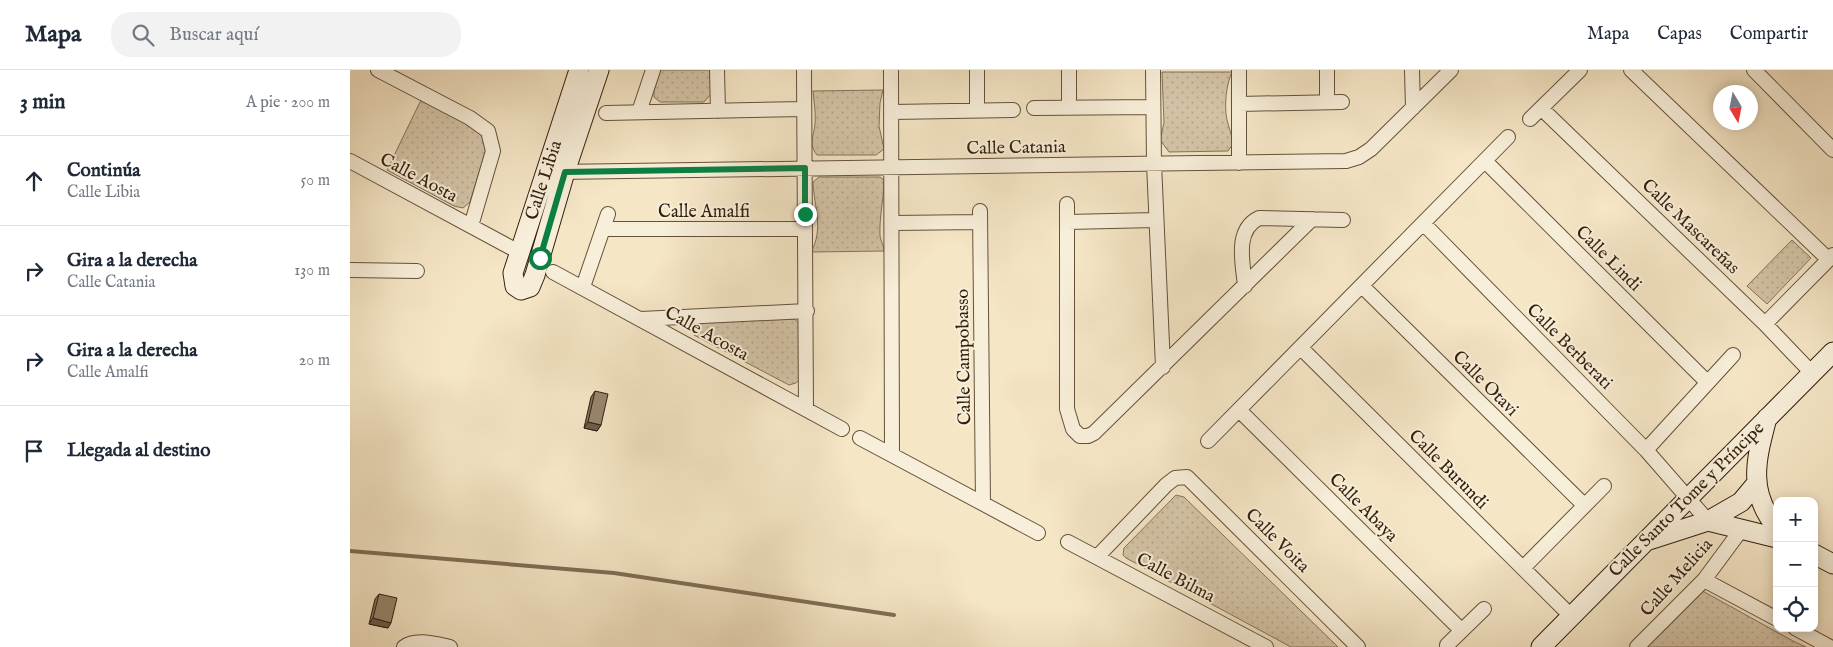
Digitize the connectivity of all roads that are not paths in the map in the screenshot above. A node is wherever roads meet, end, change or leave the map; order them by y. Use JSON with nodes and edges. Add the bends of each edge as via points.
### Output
{"nodes":[{"id":1,"x":378,"y":70,"type":"edge"},
{"id":2,"x":579,"y":70,"type":"edge"},
{"id":3,"x":599,"y":70,"type":"edge"},
{"id":4,"x":653,"y":70,"type":"edge"},
{"id":5,"x":717,"y":70,"type":"edge"},
{"id":6,"x":804,"y":70,"type":"edge"},
{"id":7,"x":891,"y":70,"type":"edge"},
{"id":8,"x":977,"y":70,"type":"edge"},
{"id":9,"x":1069,"y":70,"type":"edge"},
{"id":10,"x":1153,"y":70,"type":"edge"},
{"id":11,"x":1239,"y":70,"type":"edge"},
{"id":12,"x":1327,"y":70,"type":"edge"},
{"id":13,"x":1412,"y":70,"type":"edge"},
{"id":14,"x":1450,"y":70,"type":"edge"},
{"id":15,"x":1580,"y":70,"type":"edge"},
{"id":16,"x":1754,"y":70,"type":"edge"},
{"id":17,"x":1632,"y":71,"type":"edge"},
{"id":18,"x":1327,"y":102,"type":"junction"},
{"id":19,"x":1342,"y":102,"type":"dead end"},
{"id":20,"x":1239,"y":104,"type":"junction"},
{"id":21,"x":1069,"y":107,"type":"junction"},
{"id":22,"x":1153,"y":107,"type":"junction"},
{"id":23,"x":1034,"y":108,"type":"dead end"},
{"id":24,"x":1413,"y":108,"type":"junction"},
{"id":25,"x":1542,"y":109,"type":"junction"},
{"id":26,"x":804,"y":110,"type":"junction"},
{"id":27,"x":978,"y":110,"type":"junction"},
{"id":28,"x":1013,"y":110,"type":"dead end"},
{"id":29,"x":718,"y":111,"type":"junction"},
{"id":30,"x":639,"y":112,"type":"junction"},
{"id":31,"x":892,"y":112,"type":"junction"},
{"id":32,"x":606,"y":113,"type":"dead end"},
{"id":33,"x":1530,"y":119,"type":"dead end"},
{"id":34,"x":1508,"y":138,"type":"dead end"},
{"id":35,"x":1833,"y":150,"type":"edge"},
{"id":36,"x":350,"y":161,"type":"edge"},
{"id":37,"x":1485,"y":161,"type":"junction"},
{"id":38,"x":1239,"y":162,"type":"junction"},
{"id":39,"x":1154,"y":163,"type":"junction"},
{"id":40,"x":891,"y":167,"type":"junction"},
{"id":41,"x":805,"y":168,"type":"junction"},
{"id":42,"x":546,"y":172,"type":"junction"},
{"id":43,"x":565,"y":172,"type":"junction"},
{"id":44,"x":1067,"y":204,"type":"dead end"},
{"id":45,"x":608,"y":214,"type":"dead end"},
{"id":46,"x":1312,"y":219,"type":"junction"},
{"id":47,"x":1156,"y":220,"type":"junction"},
{"id":48,"x":1343,"y":220,"type":"dead end"},
{"id":49,"x":1067,"y":222,"type":"junction"},
{"id":50,"x":893,"y":223,"type":"junction"},
{"id":51,"x":1424,"y":224,"type":"junction"},
{"id":52,"x":471,"y":226,"type":"junction"},
{"id":53,"x":805,"y":229,"type":"junction"},
{"id":54,"x":603,"y":230,"type":"junction"},
{"id":55,"x":519,"y":252,"type":"junction"},
{"id":56,"x":1831,"y":257,"type":"edge"},
{"id":57,"x":350,"y":270,"type":"edge"},
{"id":58,"x":416,"y":271,"type":"dead end"},
{"id":59,"x":553,"y":272,"type":"dead end"},
{"id":60,"x":1245,"y":286,"type":"junction"},
{"id":61,"x":1362,"y":286,"type":"junction"},
{"id":62,"x":583,"y":287,"type":"junction"},
{"id":63,"x":807,"y":311,"type":"junction"},
{"id":64,"x":641,"y":319,"type":"junction"},
{"id":65,"x":1765,"y":324,"type":"junction"},
{"id":66,"x":1301,"y":348,"type":"junction"},
{"id":67,"x":1733,"y":355,"type":"dead end"},
{"id":68,"x":1826,"y":363,"type":"edge"},
{"id":69,"x":1163,"y":367,"type":"junction"},
{"id":70,"x":1707,"y":382,"type":"junction"},
{"id":71,"x":806,"y":409,"type":"junction"},
{"id":72,"x":1239,"y":410,"type":"junction"},
{"id":73,"x":1767,"y":418,"type":"junction"},
{"id":74,"x":842,"y":429,"type":"dead end"},
{"id":75,"x":860,"y":438,"type":"dead end"},
{"id":76,"x":1208,"y":441,"type":"dead end"},
{"id":77,"x":1646,"y":450,"type":"junction"},
{"id":78,"x":892,"y":454,"type":"junction"},
{"id":79,"x":1728,"y":458,"type":"junction"},
{"id":80,"x":1756,"y":475,"type":"junction"},
{"id":81,"x":1604,"y":486,"type":"dead end"},
{"id":82,"x":1687,"y":498,"type":"junction"},
{"id":83,"x":983,"y":503,"type":"junction"},
{"id":84,"x":1584,"y":505,"type":"junction"},
{"id":85,"x":1708,"y":521,"type":"junction"},
{"id":86,"x":1773,"y":522,"type":"edge"},
{"id":87,"x":1741,"y":530,"type":"junction"},
{"id":88,"x":1038,"y":533,"type":"dead end"},
{"id":89,"x":1773,"y":537,"type":"edge"},
{"id":90,"x":1068,"y":542,"type":"dead end"},
{"id":91,"x":1642,"y":542,"type":"junction"},
{"id":92,"x":1818,"y":556,"type":"edge"},
{"id":93,"x":1098,"y":557,"type":"junction"},
{"id":94,"x":1833,"y":564,"type":"edge"},
{"id":95,"x":1523,"y":568,"type":"junction"},
{"id":96,"x":1704,"y":580,"type":"junction"},
{"id":97,"x":1484,"y":609,"type":"dead end"},
{"id":98,"x":1571,"y":616,"type":"junction"},
{"id":99,"x":1773,"y":617,"type":"edge"},
{"id":100,"x":1461,"y":630,"type":"junction"},
{"id":101,"x":1802,"y":632,"type":"edge"},
{"id":102,"x":1447,"y":645,"type":"dead end"},
{"id":103,"x":404,"y":647,"type":"edge"},
{"id":104,"x":450,"y":647,"type":"edge"},
{"id":105,"x":1266,"y":647,"type":"edge"},
{"id":106,"x":1358,"y":647,"type":"edge"},
{"id":107,"x":1541,"y":647,"type":"edge"},
{"id":108,"x":1637,"y":647,"type":"edge"},
{"id":109,"x":1830,"y":647,"type":"edge"}],
"edges":[{"from":1,"to":52,"type":"street","name":"Calle Aosta","via":[[470,118],[488,131],[493,151]]},
{"from":2,"to":42,"type":"street","name":"Calle Libia"},
{"from":3,"to":43,"type":"street","name":"Calle Libia"},
{"from":4,"to":30,"type":"street"},
{"from":5,"to":29,"type":"street"},
{"from":6,"to":26,"type":"street"},
{"from":7,"to":31,"type":"street"},
{"from":8,"to":27,"type":"street"},
{"from":9,"to":21,"type":"street"},
{"from":10,"to":22,"type":"street"},
{"from":11,"to":20,"type":"street"},
{"from":12,"to":18,"type":"street"},
{"from":13,"to":24,"type":"street"},
{"from":14,"to":24,"type":"street","name":"Calle Catania"},
{"from":15,"to":25,"type":"street"},
{"from":16,"to":35,"type":"street"},
{"from":17,"to":56,"type":"street"},
{"from":18,"to":19,"type":"street"},
{"from":18,"to":20,"type":"street"},
{"from":20,"to":38,"type":"street"},
{"from":21,"to":22,"type":"street"},
{"from":21,"to":23,"type":"street"},
{"from":22,"to":39,"type":"street"},
{"from":24,"to":38,"type":"street","name":"Calle Catania","via":[[1359,157],[1346,161]]},
{"from":25,"to":33,"type":"street"},
{"from":25,"to":65,"type":"street","name":"Calle Mascareñas"},
{"from":26,"to":29,"type":"street"},
{"from":26,"to":41,"type":"street"},
{"from":27,"to":28,"type":"street"},
{"from":27,"to":31,"type":"street"},
{"from":29,"to":30,"type":"street"},
{"from":30,"to":32,"type":"street"},
{"from":31,"to":40,"type":"street"},
{"from":34,"to":37,"type":"street"},
{"from":36,"to":52,"type":"street","name":"Calle Aosta"},
{"from":37,"to":51,"type":"street"},
{"from":37,"to":70,"type":"street","name":"Calle Lindi"},
{"from":38,"to":39,"type":"street","name":"Calle Catania"},
{"from":39,"to":40,"type":"street","name":"Calle Catania"},
{"from":39,"to":47,"type":"street"},
{"from":40,"to":41,"type":"street","name":"Calle Catania"},
{"from":40,"to":50,"type":"street"},
{"from":41,"to":43,"type":"street","name":"Calle Catania"},
{"from":41,"to":53,"type":"street"},
{"from":42,"to":43,"type":"street","name":"Calle Catania"},
{"from":42,"to":55,"type":"street","name":"Calle Libia"},
{"from":43,"to":55,"type":"street","name":"Calle Libia","via":[[536,275],[526,290],[517,289],[513,282]]},
{"from":44,"to":49,"type":"street"},
{"from":45,"to":54,"type":"street"},
{"from":46,"to":48,"type":"street"},
{"from":46,"to":60,"type":"street"},
{"from":46,"to":60,"type":"street","via":[[1253,220],[1244,231],[1242,240]]},
{"from":47,"to":49,"type":"street"},
{"from":47,"to":69,"type":"street"},
{"from":49,"to":69,"type":"street","via":[[1067,409],[1073,429],[1080,436],[1094,433]]},
{"from":50,"to":78,"type":"street"},
{"from":50,"to":83,"type":"street","name":"Calle Campobasso","via":[[980,216]]},
{"from":51,"to":61,"type":"street"},
{"from":51,"to":77,"type":"street","name":"Calle Berberati"},
{"from":52,"to":55,"type":"street","name":"Calle Aosta"},
{"from":53,"to":54,"type":"street","name":"Calle Amalfi"},
{"from":53,"to":63,"type":"street"},
{"from":54,"to":62,"type":"street"},
{"from":56,"to":65,"type":"street"},
{"from":57,"to":58,"type":"street"},
{"from":59,"to":62,"type":"street","name":"Calle Acosta"},
{"from":60,"to":69,"type":"street"},
{"from":61,"to":66,"type":"street"},
{"from":61,"to":84,"type":"street","name":"Calle Otavi"},
{"from":62,"to":64,"type":"street","name":"Calle Acosta"},
{"from":63,"to":64,"type":"street"},
{"from":63,"to":71,"type":"street"},
{"from":64,"to":71,"type":"street","name":"Calle Acosta"},
{"from":65,"to":68,"type":"street","name":"Calle Mascareñas"},
{"from":66,"to":72,"type":"street"},
{"from":66,"to":95,"type":"street","name":"Calle Burundi"},
{"from":67,"to":70,"type":"street"},
{"from":68,"to":73,"type":"street","name":"Calle Santo Tome y Príncipe"},
{"from":70,"to":77,"type":"street"},
{"from":71,"to":74,"type":"street","name":"Calle Acosta"},
{"from":72,"to":76,"type":"street"},
{"from":72,"to":100,"type":"street","name":"Calle Abaya"},
{"from":73,"to":79,"type":"street","name":"Calle Santo Tome y Príncipe"},
{"from":73,"to":80,"type":"street"},
{"from":75,"to":78,"type":"street"},
{"from":77,"to":82,"type":"street","name":"Calle Berberati"},
{"from":78,"to":83,"type":"street"},
{"from":79,"to":80,"type":"street"},
{"from":79,"to":82,"type":"street","name":"Calle Santo Tome y Príncipe"},
{"from":80,"to":85,"type":"street","via":[[1741,502]]},
{"from":80,"to":86,"type":"street","via":[[1763,506]]},
{"from":81,"to":84,"type":"street"},
{"from":82,"to":85,"type":"street","name":"Calle Berberati"},
{"from":82,"to":91,"type":"street","name":"Calle Santo Tome y Príncipe"},
{"from":83,"to":88,"type":"street"},
{"from":84,"to":95,"type":"street"},
{"from":85,"to":87,"type":"street"},
{"from":85,"to":91,"type":"street"},
{"from":87,"to":89,"type":"street"},
{"from":87,"to":96,"type":"street","name":"Calle Melicia"},
{"from":90,"to":93,"type":"street","name":"Calle Bilma"},
{"from":91,"to":98,"type":"street","name":"Calle Santo Tome y Príncipe"},
{"from":92,"to":94,"type":"street"},
{"from":93,"to":105,"type":"street","name":"Calle Bilma"},
{"from":93,"to":106,"type":"street","name":"Calle Voita","via":[[1166,485],[1182,476],[1192,481]]},
{"from":95,"to":98,"type":"street","name":"Calle Burundi"},
{"from":96,"to":99,"type":"street"},
{"from":96,"to":108,"type":"street","name":"Calle Melicia"},
{"from":97,"to":100,"type":"street"},
{"from":98,"to":107,"type":"street","name":"Calle Santo Tome y Príncipe"},
{"from":100,"to":102,"type":"street"},
{"from":101,"to":109,"type":"street"},
{"from":103,"to":104,"type":"street","via":[[420,642]]}]}
